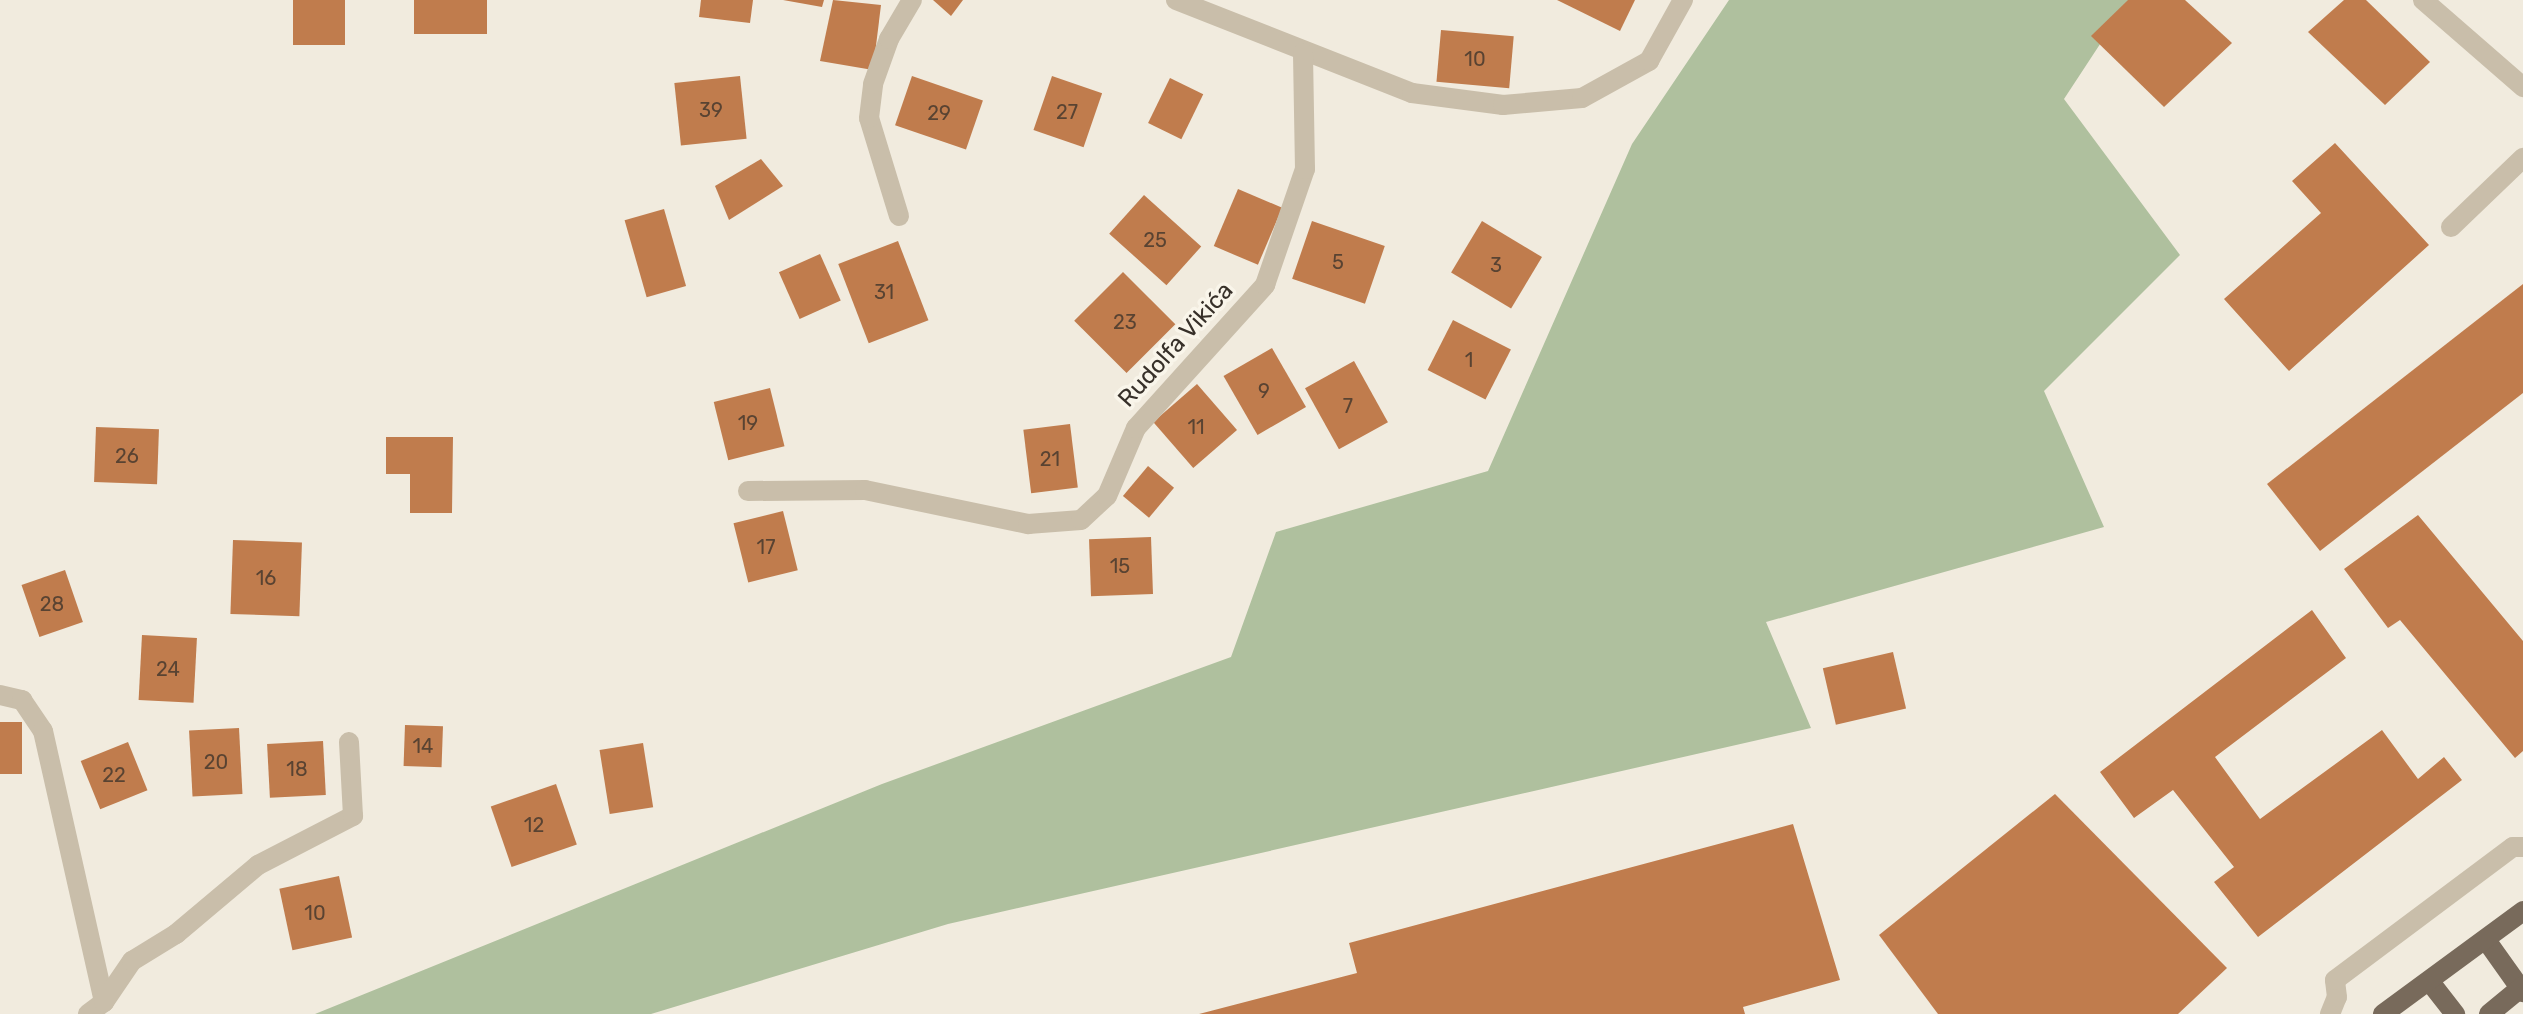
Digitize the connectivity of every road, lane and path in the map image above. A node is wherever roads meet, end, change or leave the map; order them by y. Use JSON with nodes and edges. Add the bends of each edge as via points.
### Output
{"nodes":[{"id":1,"x":912,"y":0,"type":"edge"},
{"id":2,"x":1176,"y":0,"type":"edge"},
{"id":3,"x":1683,"y":0,"type":"edge"},
{"id":4,"x":2423,"y":0,"type":"edge"},
{"id":5,"x":1303,"y":53,"type":"junction"},
{"id":6,"x":2523,"y":87,"type":"edge"},
{"id":7,"x":2523,"y":158,"type":"edge"},
{"id":8,"x":899,"y":216,"type":"dead end"},
{"id":9,"x":2451,"y":227,"type":"dead end"},
{"id":10,"x":748,"y":491,"type":"dead end"},
{"id":11,"x":0,"y":695,"type":"edge"},
{"id":12,"x":349,"y":742,"type":"dead end"},
{"id":13,"x":2523,"y":847,"type":"edge"},
{"id":14,"x":2523,"y":911,"type":"edge"},
{"id":15,"x":2486,"y":940,"type":"junction"},
{"id":16,"x":2430,"y":982,"type":"junction"},
{"id":17,"x":2522,"y":989,"type":"edge"},
{"id":18,"x":96,"y":1008,"type":"edge"},
{"id":19,"x":2330,"y":1014,"type":"edge"},
{"id":20,"x":2383,"y":1014,"type":"edge"},
{"id":21,"x":2455,"y":1014,"type":"edge"},
{"id":22,"x":2489,"y":1014,"type":"edge"}],
"edges":[{"from":1,"to":8,"type":"street","via":[[889,39],[873,84],[869,118]]},
{"from":2,"to":5,"type":"street"},
{"from":3,"to":5,"type":"street","via":[[1649,61],[1582,98],[1503,105],[1412,93]]},
{"from":4,"to":6,"type":"street"},
{"from":5,"to":10,"type":"street","name":"Rudolfa Vikića","via":[[1305,169],[1265,285],[1136,428],[1107,496],[1081,520],[1028,524],[865,490]]},
{"from":7,"to":9,"type":"street"},
{"from":11,"to":18,"type":"street","via":[[22,700],[43,731]]},
{"from":12,"to":18,"type":"street","via":[[353,816],[258,865],[176,934],[132,961]]},
{"from":13,"to":19,"type":"street","via":[[2513,847],[2335,980],[2337,997]]},
{"from":14,"to":15,"type":"main road"},
{"from":15,"to":16,"type":"main road"},
{"from":15,"to":17,"type":"main road"},
{"from":16,"to":20,"type":"main road"},
{"from":16,"to":21,"type":"main road"},
{"from":17,"to":22,"type":"main road"}]}
